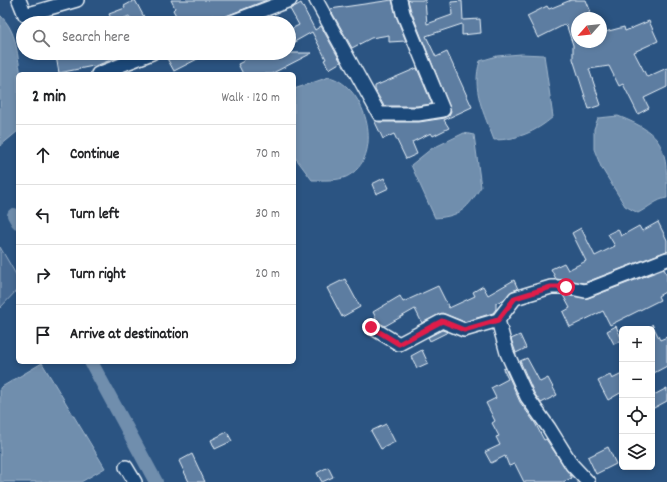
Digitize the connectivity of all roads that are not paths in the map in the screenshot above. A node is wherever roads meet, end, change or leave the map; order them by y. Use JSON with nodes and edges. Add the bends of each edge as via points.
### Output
{"nodes":[{"id":1,"x":19,"y":0,"type":"edge"},
{"id":2,"x":77,"y":0,"type":"edge"},
{"id":3,"x":290,"y":0,"type":"edge"},
{"id":4,"x":316,"y":0,"type":"edge"},
{"id":5,"x":400,"y":0,"type":"edge"},
{"id":6,"x":248,"y":16,"type":"edge"},
{"id":7,"x":134,"y":60,"type":"edge"},
{"id":8,"x":103,"y":72,"type":"edge"},
{"id":9,"x":667,"y":259,"type":"edge"},
{"id":10,"x":498,"y":320,"type":"junction"},
{"id":11,"x":371,"y":327,"type":"dead end"},
{"id":12,"x":126,"y":467,"type":"dead end"},
{"id":13,"x":135,"y":482,"type":"edge"},
{"id":14,"x":588,"y":482,"type":"edge"}],
"edges":[{"from":1,"to":2,"type":"street","via":[[25,15]]},
{"from":3,"to":6,"type":"street"},
{"from":4,"to":5,"type":"street","via":[[379,114],[418,114],[443,110]]},
{"from":7,"to":8,"type":"street"},
{"from":9,"to":10,"type":"street","via":[[585,291],[551,287],[515,298]]},
{"from":10,"to":11,"type":"street","via":[[464,330],[442,321],[399,344]]},
{"from":10,"to":14,"type":"street","via":[[507,353],[527,398],[572,465]]},
{"from":12,"to":13,"type":"street"}]}
